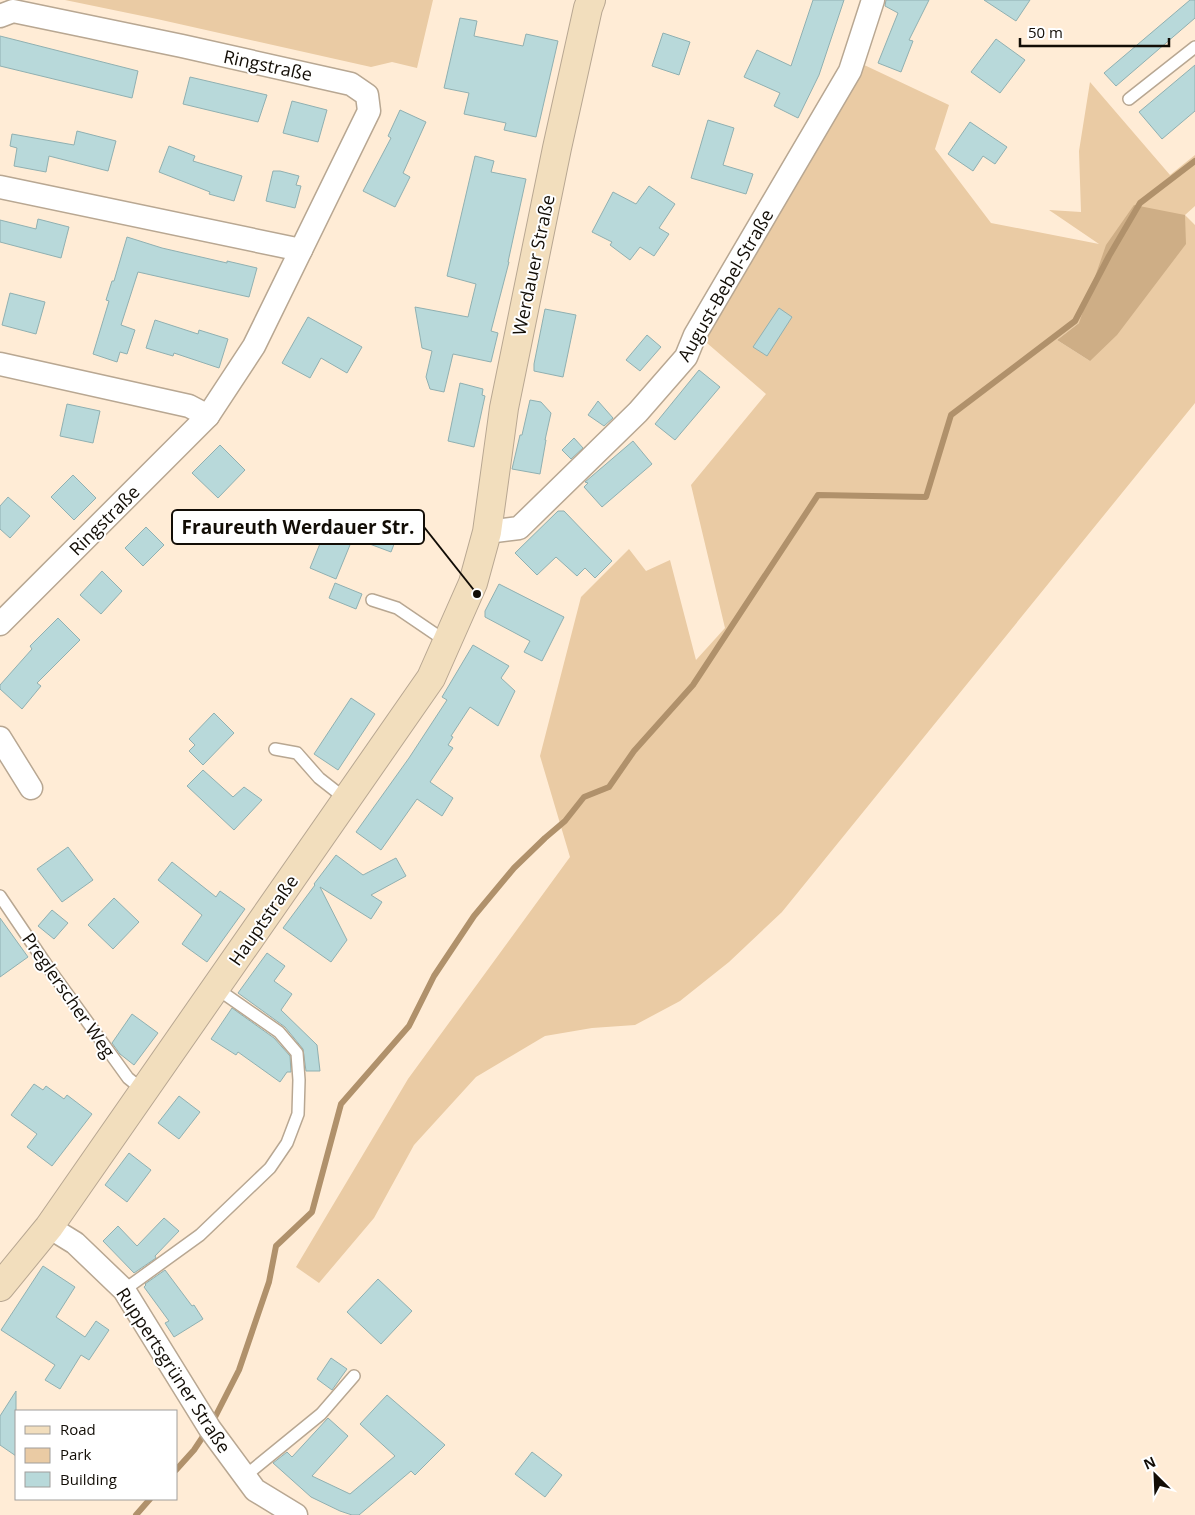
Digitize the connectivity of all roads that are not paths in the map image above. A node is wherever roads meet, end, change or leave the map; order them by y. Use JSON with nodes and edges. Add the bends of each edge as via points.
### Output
{"nodes":[{"id":1,"x":591,"y":0,"type":"edge"},
{"id":2,"x":873,"y":0,"type":"edge"},
{"id":3,"x":0,"y":16,"type":"edge"},
{"id":4,"x":1195,"y":47,"type":"edge"},
{"id":5,"x":1130,"y":99,"type":"dead end"},
{"id":6,"x":0,"y":187,"type":"edge"},
{"id":7,"x":301,"y":250,"type":"junction"},
{"id":8,"x":0,"y":364,"type":"edge"},
{"id":9,"x":208,"y":416,"type":"junction"},
{"id":10,"x":487,"y":532,"type":"junction"},
{"id":11,"x":372,"y":600,"type":"dead end"},
{"id":12,"x":0,"y":624,"type":"edge"},
{"id":13,"x":447,"y":642,"type":"junction"},
{"id":14,"x":0,"y":738,"type":"edge"},
{"id":15,"x":275,"y":749,"type":"dead end"},
{"id":16,"x":32,"y":788,"type":"dead end"},
{"id":17,"x":346,"y":800,"type":"junction"},
{"id":18,"x":0,"y":896,"type":"edge"},
{"id":19,"x":216,"y":988,"type":"junction"},
{"id":20,"x":144,"y":1091,"type":"junction"},
{"id":21,"x":49,"y":1227,"type":"junction"},
{"id":22,"x":0,"y":1287,"type":"edge"},
{"id":23,"x":124,"y":1290,"type":"junction"},
{"id":24,"x":354,"y":1376,"type":"dead end"},
{"id":25,"x":245,"y":1476,"type":"junction"},
{"id":26,"x":296,"y":1515,"type":"edge"}],
"edges":[{"from":1,"to":10,"type":"main road","name":"Werdauer Straße","via":[[504,408]]},
{"from":2,"to":10,"type":"street","name":"August-Bebel-Straße","via":[[850,71],[695,335],[686,357],[638,412],[519,528]]},
{"from":3,"to":7,"type":"street","name":"Ringstraße","via":[[13,11],[182,46],[351,84],[367,95],[369,111]]},
{"from":4,"to":5,"type":"lane"},
{"from":6,"to":7,"type":"street"},
{"from":7,"to":9,"type":"street","name":"Ringstraße","via":[[254,346]]},
{"from":8,"to":9,"type":"street","via":[[189,406]]},
{"from":9,"to":12,"type":"street","name":"Ringstraße"},
{"from":10,"to":13,"type":"main road","name":"Hauptstraße","via":[[473,583]]},
{"from":11,"to":13,"type":"lane","via":[[397,608]]},
{"from":13,"to":17,"type":"main road","name":"Hauptstraße","via":[[431,678]]},
{"from":14,"to":16,"type":"street"},
{"from":15,"to":17,"type":"lane","via":[[297,753],[319,778]]},
{"from":17,"to":19,"type":"main road","name":"Hauptstraße"},
{"from":18,"to":20,"type":"lane","name":"Preglerscher Weg","via":[[128,1078]]},
{"from":19,"to":20,"type":"main road","name":"Hauptstraße"},
{"from":19,"to":23,"type":"lane","via":[[280,1032],[298,1053],[298,1114],[287,1143],[270,1168],[200,1235]]},
{"from":20,"to":21,"type":"main road","name":"Hauptstraße"},
{"from":21,"to":22,"type":"main road","name":"Hauptstraße"},
{"from":21,"to":23,"type":"street","name":"Ruppertsgrüner Straße","via":[[75,1243]]},
{"from":23,"to":25,"type":"street","name":"Ruppertsgrüner Straße","via":[[210,1429]]},
{"from":24,"to":25,"type":"lane","via":[[321,1414]]},
{"from":25,"to":26,"type":"street","name":"Ruppertsgrüner Straße","via":[[255,1490]]}]}
